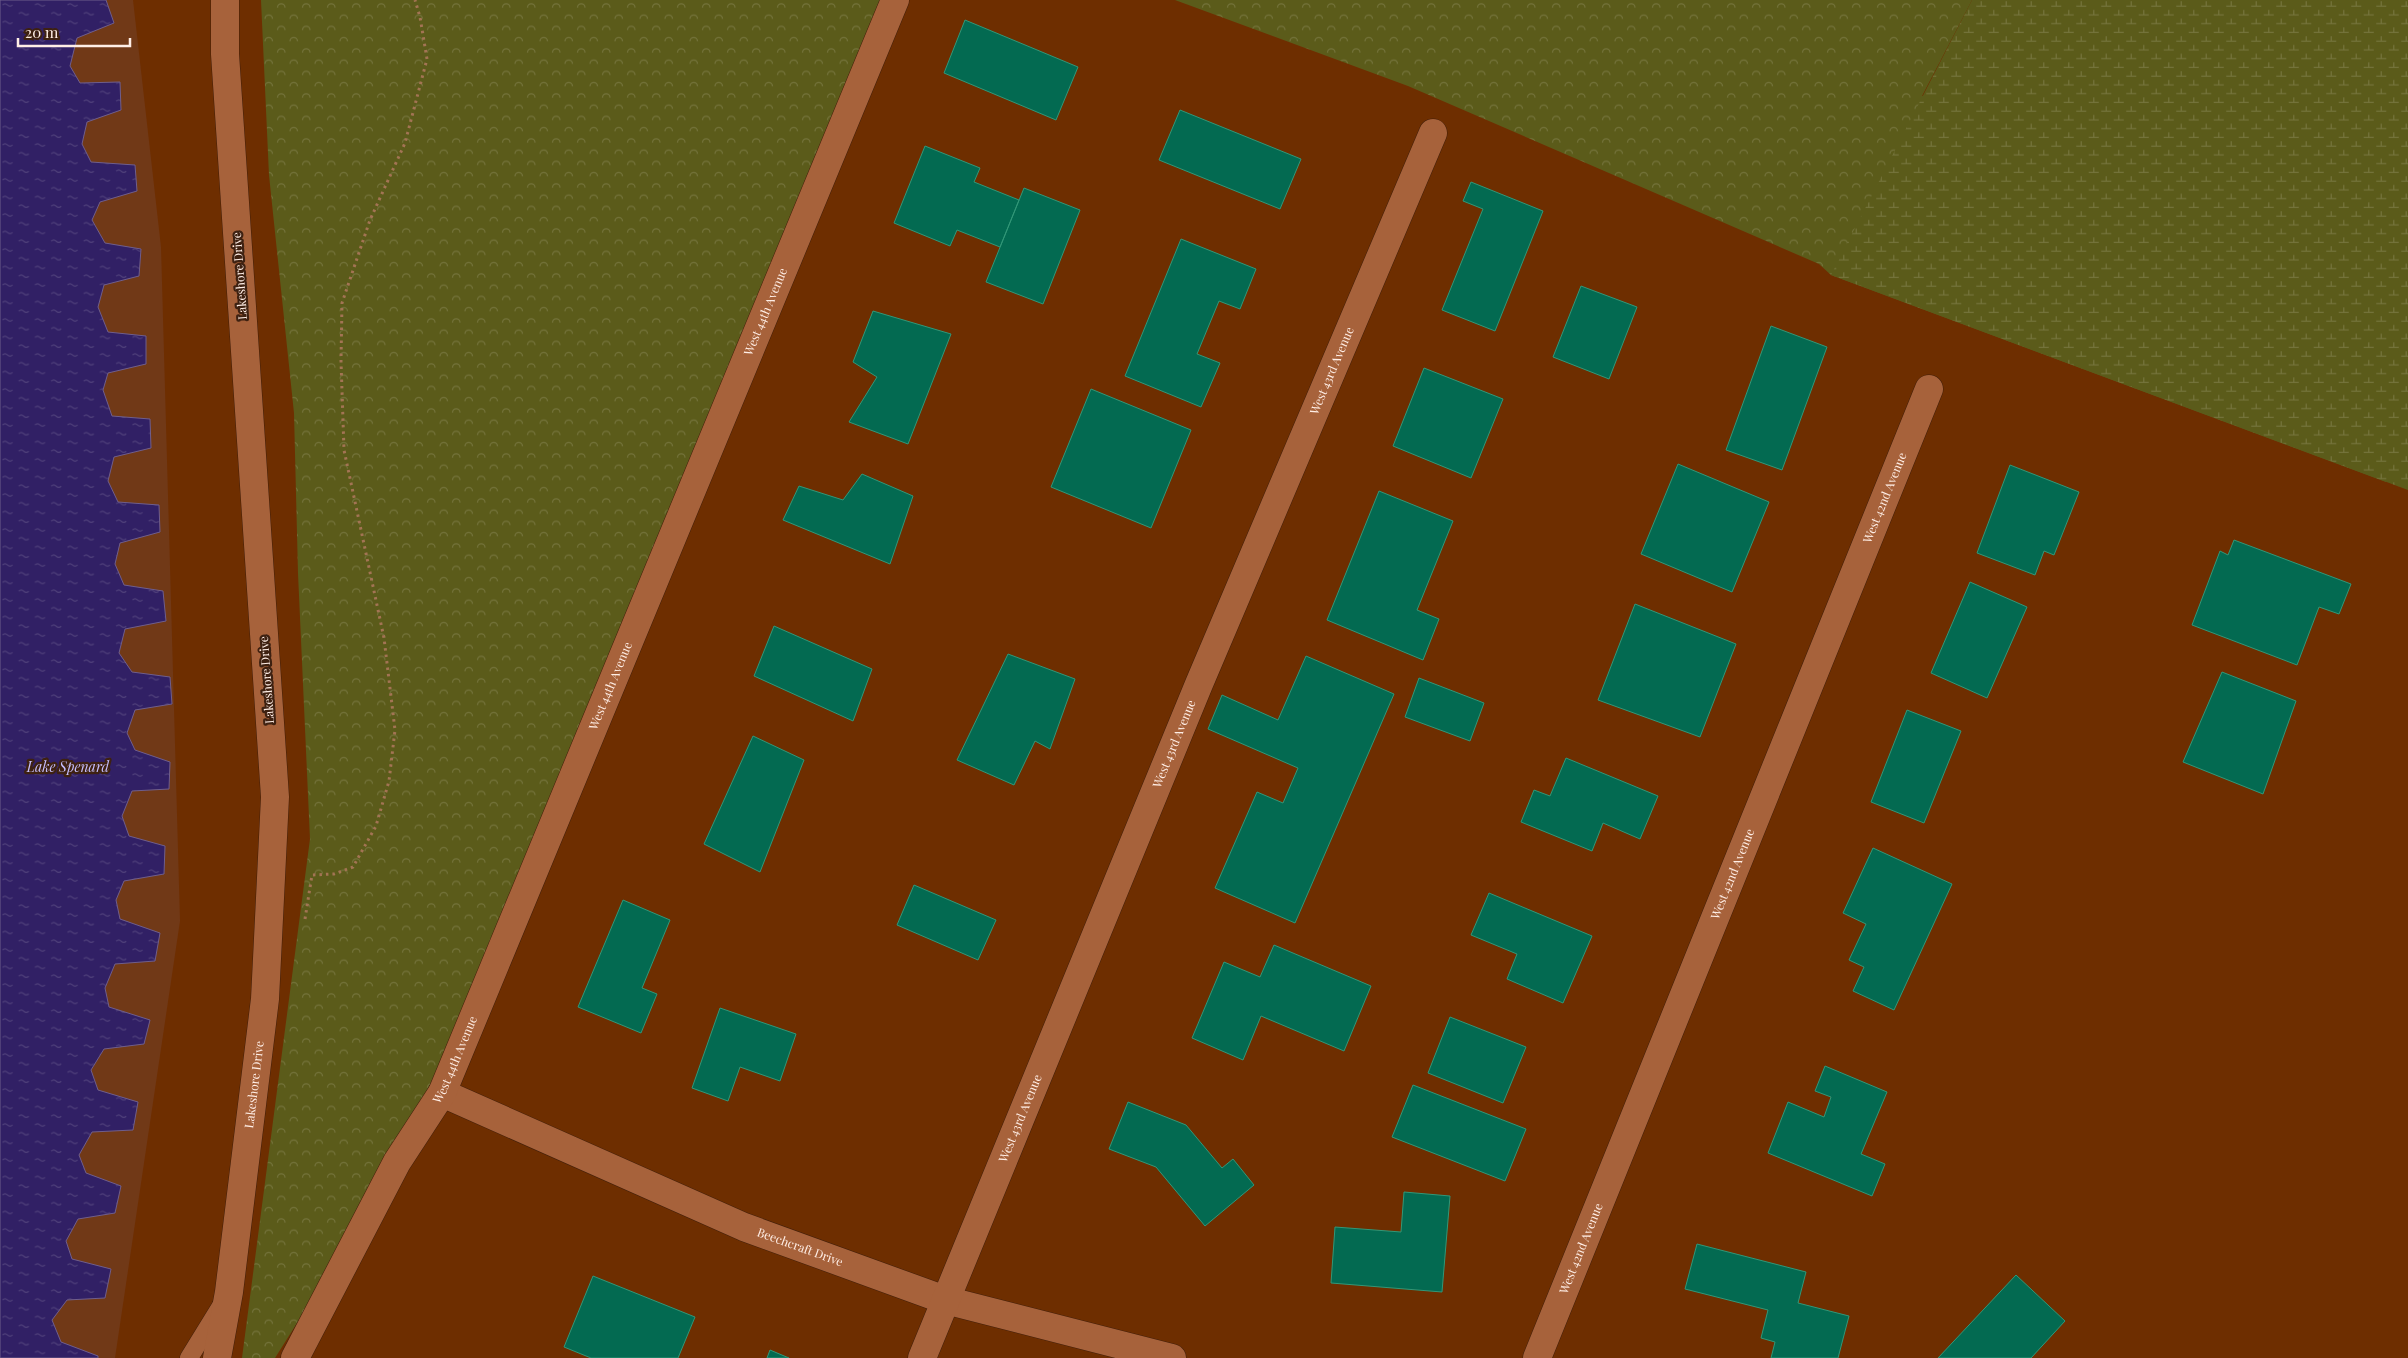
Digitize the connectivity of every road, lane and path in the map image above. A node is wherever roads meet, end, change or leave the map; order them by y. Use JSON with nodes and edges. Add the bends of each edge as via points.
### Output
{"nodes":[{"id":1,"x":225,"y":0,"type":"edge"},
{"id":2,"x":415,"y":0,"type":"edge"},
{"id":3,"x":895,"y":0,"type":"edge"},
{"id":4,"x":1433,"y":133,"type":"dead end"},
{"id":5,"x":1929,"y":389,"type":"dead end"},
{"id":6,"x":304,"y":923,"type":"dead end"},
{"id":7,"x":442,"y":1093,"type":"junction"},
{"id":8,"x":229,"y":1292,"type":"junction"},
{"id":9,"x":945,"y":1300,"type":"junction"},
{"id":10,"x":189,"y":1358,"type":"edge"},
{"id":11,"x":217,"y":1358,"type":"edge"},
{"id":12,"x":295,"y":1358,"type":"edge"},
{"id":13,"x":922,"y":1358,"type":"edge"},
{"id":14,"x":1172,"y":1358,"type":"edge"},
{"id":15,"x":1537,"y":1358,"type":"edge"}],
"edges":[{"from":1,"to":8,"type":"street","name":"Lakeshore Drive","via":[[225,54],[275,797],[265,999]]},
{"from":2,"to":6,"type":"path","via":[[428,60],[406,142],[370,220],[342,303],[344,450],[384,638],[395,730],[389,781],[376,826],[353,867],[334,874],[312,875]]},
{"from":3,"to":7,"type":"street","name":"West 44th Avenue"},
{"from":4,"to":9,"type":"street","name":"West 43rd Avenue","via":[[1195,693]]},
{"from":5,"to":15,"type":"street","name":"West 42nd Avenue"},
{"from":7,"to":9,"type":"street","name":"Beechcraft Drive","via":[[744,1227]]},
{"from":7,"to":12,"type":"street","name":"West 44th Avenue","via":[[397,1162]]},
{"from":8,"to":10,"type":"lane"},
{"from":8,"to":11,"type":"street","name":"Lakeshore Drive"},
{"from":9,"to":13,"type":"street","name":"West 43rd Avenue"},
{"from":9,"to":14,"type":"street","name":"Beechcraft Drive"}]}
